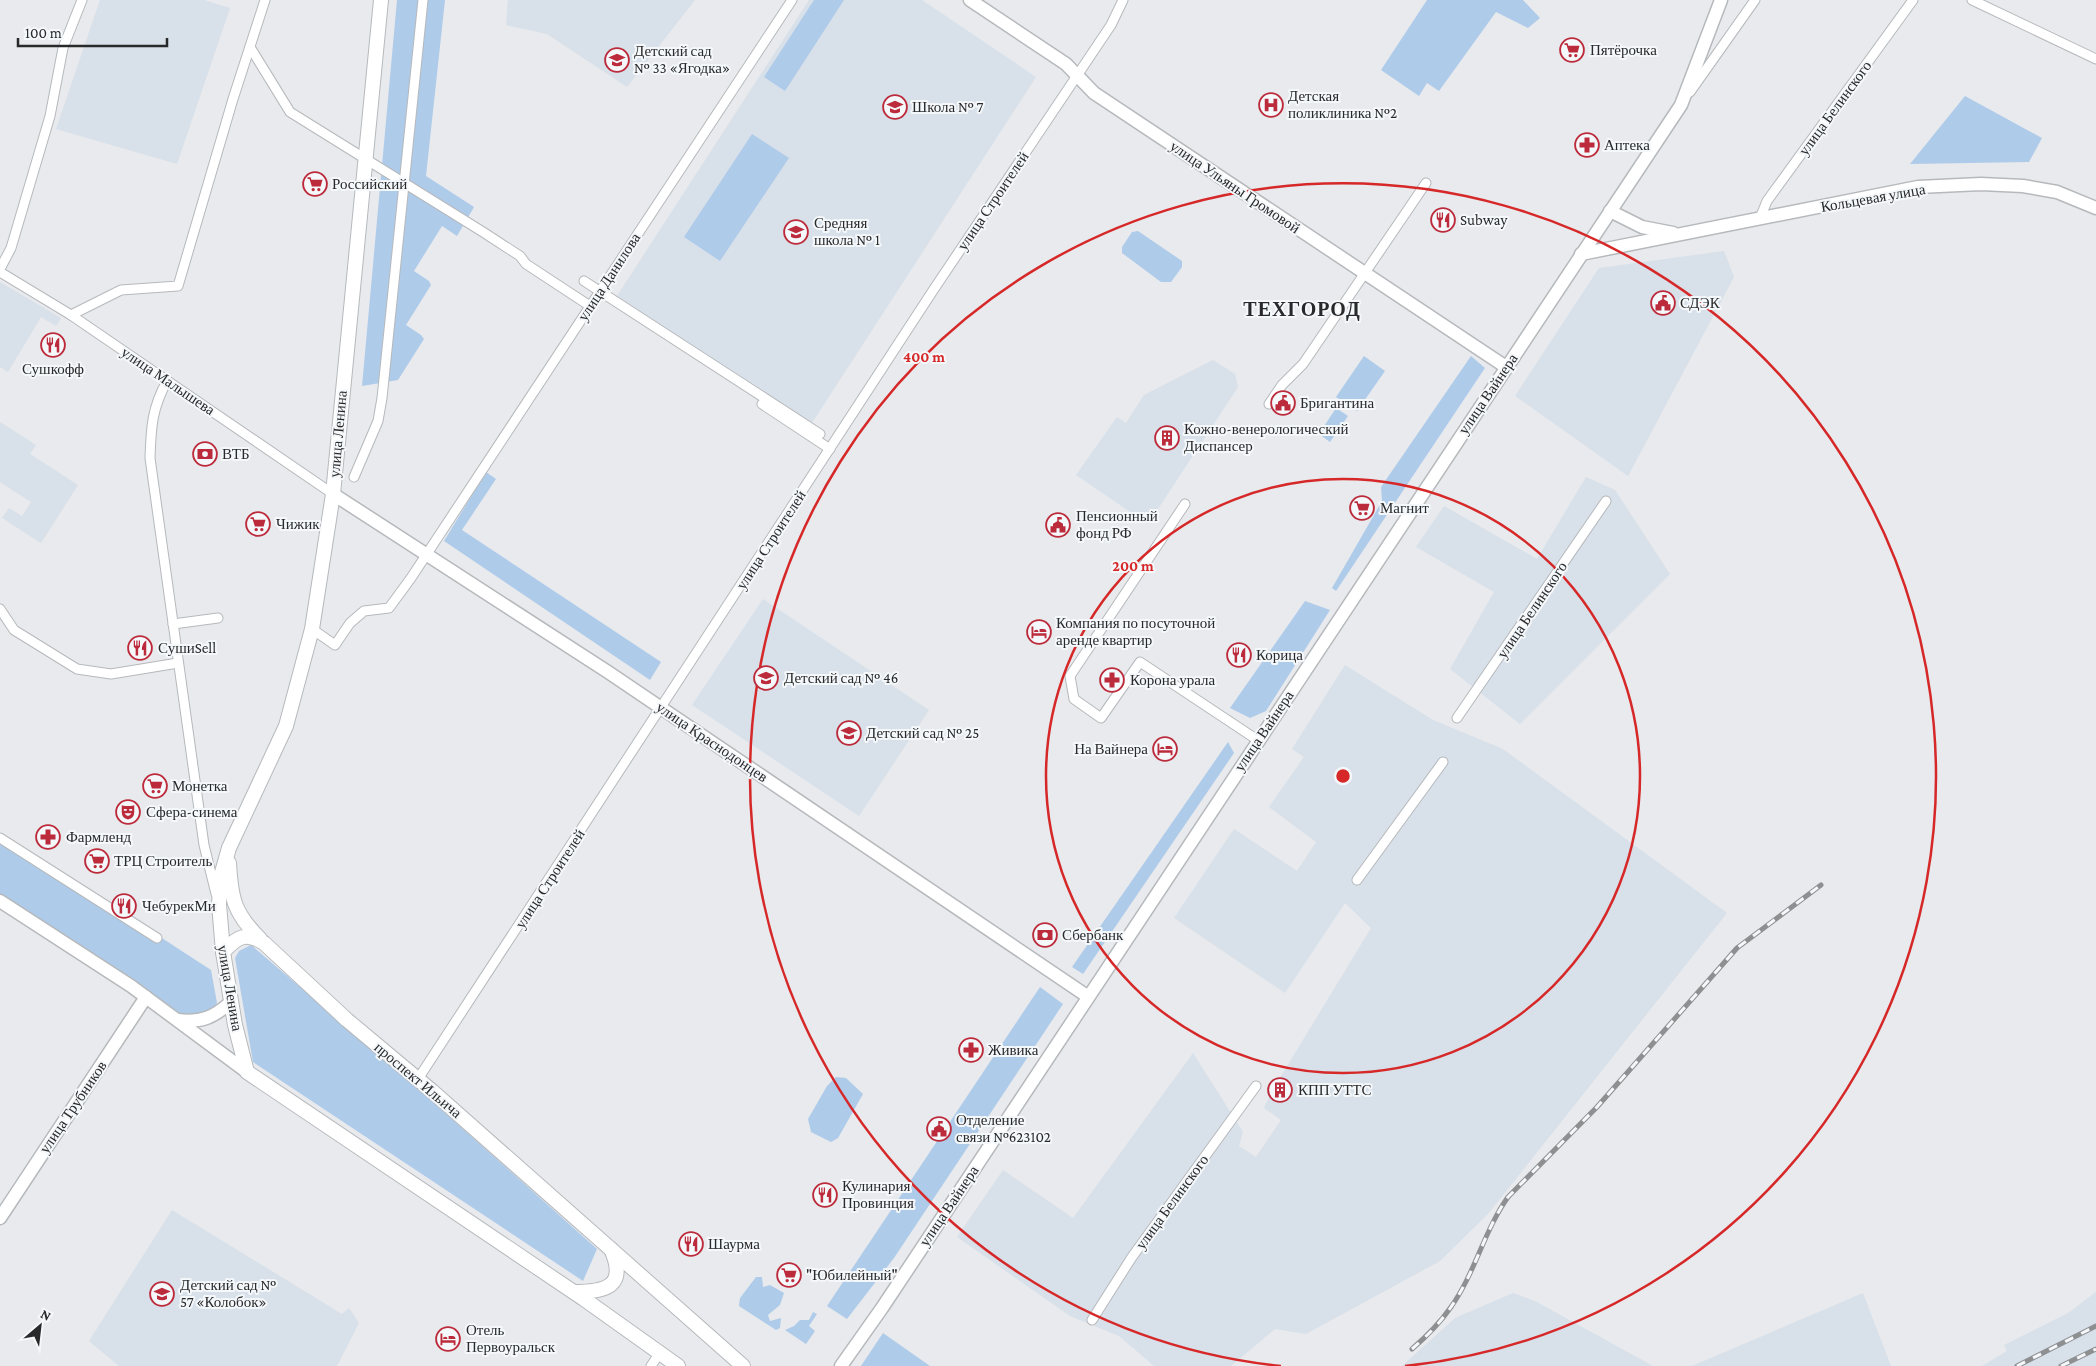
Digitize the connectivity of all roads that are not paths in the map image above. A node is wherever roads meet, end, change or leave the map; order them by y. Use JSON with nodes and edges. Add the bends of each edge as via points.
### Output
{"nodes":[{"id":1,"x":82,"y":0,"type":"edge"},
{"id":2,"x":265,"y":0,"type":"edge"},
{"id":3,"x":381,"y":0,"type":"edge"},
{"id":4,"x":423,"y":0,"type":"edge"},
{"id":5,"x":792,"y":0,"type":"edge"},
{"id":6,"x":970,"y":0,"type":"edge"},
{"id":7,"x":1123,"y":0,"type":"edge"},
{"id":8,"x":1721,"y":0,"type":"edge"},
{"id":9,"x":1755,"y":0,"type":"edge"},
{"id":10,"x":1913,"y":0,"type":"edge"},
{"id":11,"x":1972,"y":0,"type":"edge"},
{"id":12,"x":250,"y":47,"type":"junction"},
{"id":13,"x":2096,"y":60,"type":"edge"},
{"id":14,"x":1077,"y":76,"type":"junction"},
{"id":15,"x":1681,"y":105,"type":"junction"},
{"id":16,"x":367,"y":160,"type":"junction"},
{"id":17,"x":404,"y":182,"type":"junction"},
{"id":18,"x":1426,"y":183,"type":"dead end"},
{"id":19,"x":2096,"y":208,"type":"edge"},
{"id":20,"x":1610,"y":211,"type":"junction"},
{"id":21,"x":1760,"y":218,"type":"junction"},
{"id":22,"x":1678,"y":234,"type":"junction"},
{"id":23,"x":1581,"y":254,"type":"junction"},
{"id":24,"x":0,"y":271,"type":"edge"},
{"id":25,"x":1364,"y":273,"type":"junction"},
{"id":26,"x":584,"y":281,"type":"dead end"},
{"id":27,"x":599,"y":293,"type":"junction"},
{"id":28,"x":590,"y":306,"type":"junction"},
{"id":29,"x":71,"y":316,"type":"junction"},
{"id":30,"x":1506,"y":367,"type":"junction"},
{"id":31,"x":167,"y":381,"type":"junction"},
{"id":32,"x":1268,"y":404,"type":"dead end"},
{"id":33,"x":820,"y":434,"type":"dead end"},
{"id":34,"x":830,"y":449,"type":"junction"},
{"id":35,"x":354,"y":477,"type":"dead end"},
{"id":36,"x":333,"y":494,"type":"junction"},
{"id":37,"x":1606,"y":502,"type":"dead end"},
{"id":38,"x":1185,"y":504,"type":"dead end"},
{"id":39,"x":427,"y":554,"type":"junction"},
{"id":40,"x":1,"y":610,"type":"edge"},
{"id":41,"x":218,"y":618,"type":"dead end"},
{"id":42,"x":173,"y":624,"type":"junction"},
{"id":43,"x":312,"y":629,"type":"junction"},
{"id":44,"x":178,"y":663,"type":"junction"},
{"id":45,"x":662,"y":708,"type":"junction"},
{"id":46,"x":1458,"y":718,"type":"dead end"},
{"id":47,"x":1259,"y":740,"type":"junction"},
{"id":48,"x":1443,"y":762,"type":"dead end"},
{"id":49,"x":0,"y":838,"type":"edge"},
{"id":50,"x":228,"y":852,"type":"junction"},
{"id":51,"x":1357,"y":880,"type":"dead end"},
{"id":52,"x":0,"y":901,"type":"edge"},
{"id":53,"x":219,"y":904,"type":"junction"},
{"id":54,"x":158,"y":938,"type":"dead end"},
{"id":55,"x":264,"y":943,"type":"junction"},
{"id":56,"x":223,"y":952,"type":"junction"},
{"id":57,"x":1087,"y":996,"type":"junction"},
{"id":58,"x":146,"y":997,"type":"junction"},
{"id":59,"x":231,"y":1002,"type":"junction"},
{"id":60,"x":178,"y":1020,"type":"junction"},
{"id":61,"x":247,"y":1072,"type":"junction"},
{"id":62,"x":418,"y":1079,"type":"junction"},
{"id":63,"x":1256,"y":1086,"type":"dead end"},
{"id":64,"x":0,"y":1218,"type":"edge"},
{"id":65,"x":610,"y":1247,"type":"junction"},
{"id":66,"x":574,"y":1292,"type":"junction"},
{"id":67,"x":1092,"y":1320,"type":"dead end"},
{"id":68,"x":673,"y":1361,"type":"edge"},
{"id":69,"x":844,"y":1362,"type":"edge"},
{"id":70,"x":651,"y":1366,"type":"edge"},
{"id":71,"x":743,"y":1366,"type":"edge"},
{"id":72,"x":835,"y":1366,"type":"edge"}],
"edges":[{"from":1,"to":24,"type":"street","via":[[63,48],[50,116],[11,248]]},
{"from":2,"to":12,"type":"street"},
{"from":3,"to":16,"type":"main road","name":"улица Ленина"},
{"from":4,"to":17,"type":"street"},
{"from":5,"to":27,"type":"street","name":"улица Данилова"},
{"from":6,"to":14,"type":"street","name":"улица Ульяны Громовой","via":[[1066,64]]},
{"from":7,"to":14,"type":"street","name":"улица Строителей"},
{"from":8,"to":15,"type":"street","name":"улица Вайнера"},
{"from":9,"to":15,"type":"street","name":"улица Вайнера"},
{"from":10,"to":21,"type":"street","name":"улица Белинского","via":[[1767,201]]},
{"from":11,"to":13,"type":"street"},
{"from":12,"to":16,"type":"street","via":[[290,112]]},
{"from":12,"to":29,"type":"street","via":[[178,286],[122,290]]},
{"from":14,"to":25,"type":"street","name":"улица Ульяны Громовой","via":[[1094,93]]},
{"from":14,"to":34,"type":"street","name":"улица Строителей"},
{"from":15,"to":20,"type":"street","name":"улица Вайнера"},
{"from":16,"to":17,"type":"street"},
{"from":16,"to":36,"type":"main road","name":"улица Ленина","via":[[339,408]]},
{"from":17,"to":28,"type":"street","via":[[520,256],[526,264]]},
{"from":17,"to":35,"type":"street","via":[[382,398],[378,421]]},
{"from":18,"to":25,"type":"street"},
{"from":19,"to":21,"type":"street","name":"Кольцевая улица","via":[[2044,190],[2008,184],[1981,184],[1918,188]]},
{"from":20,"to":22,"type":"street","name":"Кольцевая улица","via":[[1642,227]]},
{"from":20,"to":23,"type":"street","name":"улица Вайнера"},
{"from":21,"to":22,"type":"street","name":"Кольцевая улица"},
{"from":22,"to":23,"type":"street","name":"Кольцевая улица"},
{"from":23,"to":30,"type":"street","name":"улица Вайнера"},
{"from":24,"to":29,"type":"street","name":"улица Малышева"},
{"from":25,"to":30,"type":"street","name":"улица Ульяны Громовой"},
{"from":25,"to":32,"type":"street","via":[[1303,364]]},
{"from":26,"to":27,"type":"street"},
{"from":27,"to":28,"type":"street","name":"улица Данилова"},
{"from":27,"to":33,"type":"street"},
{"from":27,"to":34,"type":"street"},
{"from":28,"to":39,"type":"street","name":"улица Данилова"},
{"from":29,"to":31,"type":"street","name":"улица Малышева"},
{"from":30,"to":47,"type":"street","name":"улица Вайнера"},
{"from":31,"to":36,"type":"street","name":"улица Малышева"},
{"from":31,"to":42,"type":"street","name":"улица Ленина","via":[[152,416],[150,458]]},
{"from":34,"to":45,"type":"street","name":"улица Строителей"},
{"from":36,"to":39,"type":"street","name":"улица Краснодонцев"},
{"from":36,"to":43,"type":"main road","name":"улица Ленина"},
{"from":37,"to":46,"type":"street","name":"улица Белинского"},
{"from":38,"to":47,"type":"street","via":[[1070,676],[1074,699],[1101,718],[1140,662]]},
{"from":39,"to":43,"type":"street","name":"улица Данилова","via":[[388,608],[364,611],[350,623],[335,645]]},
{"from":39,"to":45,"type":"street","name":"улица Краснодонцев"},
{"from":40,"to":44,"type":"street","via":[[14,630],[77,669],[111,674]]},
{"from":41,"to":42,"type":"street"},
{"from":42,"to":44,"type":"street","name":"улица Ленина"},
{"from":43,"to":50,"type":"main road","name":"улица Ленина","via":[[286,726]]},
{"from":44,"to":53,"type":"street","name":"улица Ленина","via":[[204,845]]},
{"from":45,"to":57,"type":"street","name":"улица Краснодонцев"},
{"from":45,"to":62,"type":"street","name":"улица Строителей"},
{"from":47,"to":57,"type":"street","name":"улица Вайнера"},
{"from":48,"to":51,"type":"street"},
{"from":49,"to":54,"type":"street"},
{"from":50,"to":53,"type":"main road","name":"улица Ленина","via":[[221,876]]},
{"from":50,"to":55,"type":"main road","name":"улица Ленина","via":[[230,886],[238,911]]},
{"from":52,"to":58,"type":"street"},
{"from":53,"to":56,"type":"main road","name":"улица Ленина"},
{"from":55,"to":56,"type":"main road","name":"проспект Ильича","via":[[253,936],[245,936],[231,943]]},
{"from":55,"to":62,"type":"main road","name":"проспект Ильича","via":[[347,1020]]},
{"from":56,"to":59,"type":"main road","name":"улица Ленина"},
{"from":57,"to":69,"type":"street","name":"улица Вайнера"},
{"from":58,"to":60,"type":"street"},
{"from":58,"to":64,"type":"street","name":"улица Трубников"},
{"from":59,"to":60,"type":"street","via":[[213,1017],[194,1022]]},
{"from":59,"to":61,"type":"main road","name":"улица Ленина"},
{"from":60,"to":61,"type":"street"},
{"from":61,"to":66,"type":"main road"},
{"from":62,"to":65,"type":"main road","name":"проспект Ильича"},
{"from":63,"to":67,"type":"street","name":"улица Белинского","via":[[1132,1257]]},
{"from":65,"to":66,"type":"main road","via":[[616,1260],[616,1274],[611,1286],[597,1292]]},
{"from":65,"to":71,"type":"main road","name":"проспект Ильича"},
{"from":66,"to":68,"type":"main road"},
{"from":68,"to":70,"type":"street"},
{"from":69,"to":72,"type":"street","name":"улица Вайнера"}]}
